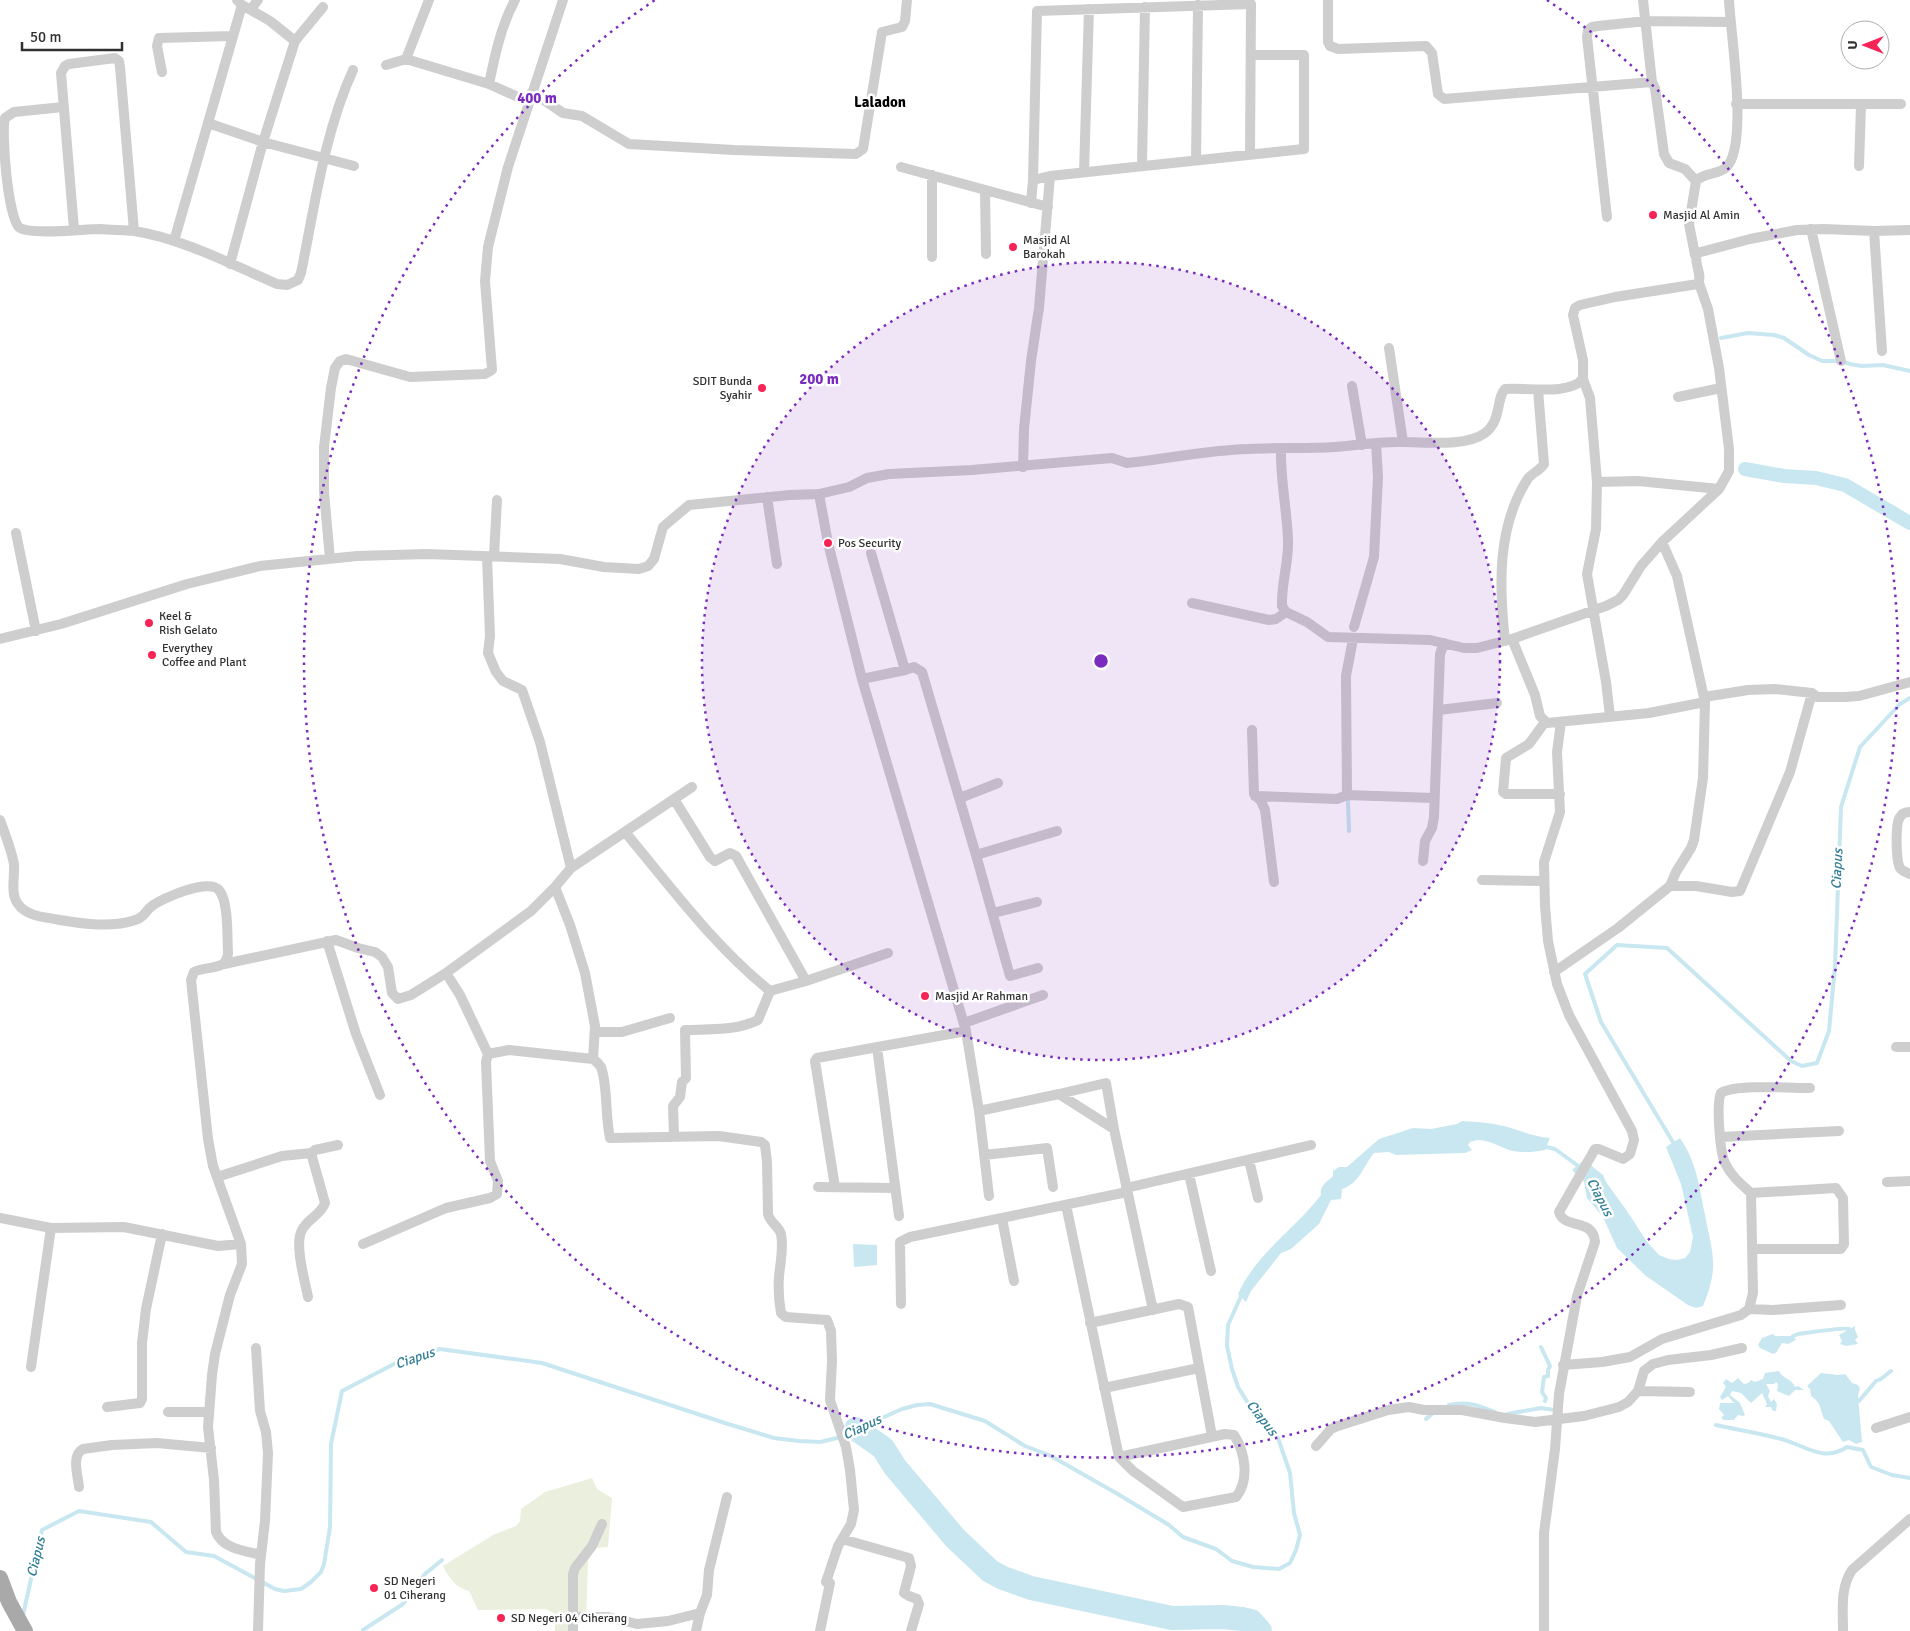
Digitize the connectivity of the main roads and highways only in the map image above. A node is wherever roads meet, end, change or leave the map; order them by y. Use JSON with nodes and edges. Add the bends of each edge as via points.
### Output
{"nodes":[{"id":1,"x":0,"y":1578,"type":"edge"},
{"id":2,"x":25,"y":1631,"type":"edge"}],
"edges":[{"from":1,"to":2,"type":"main road"}]}
